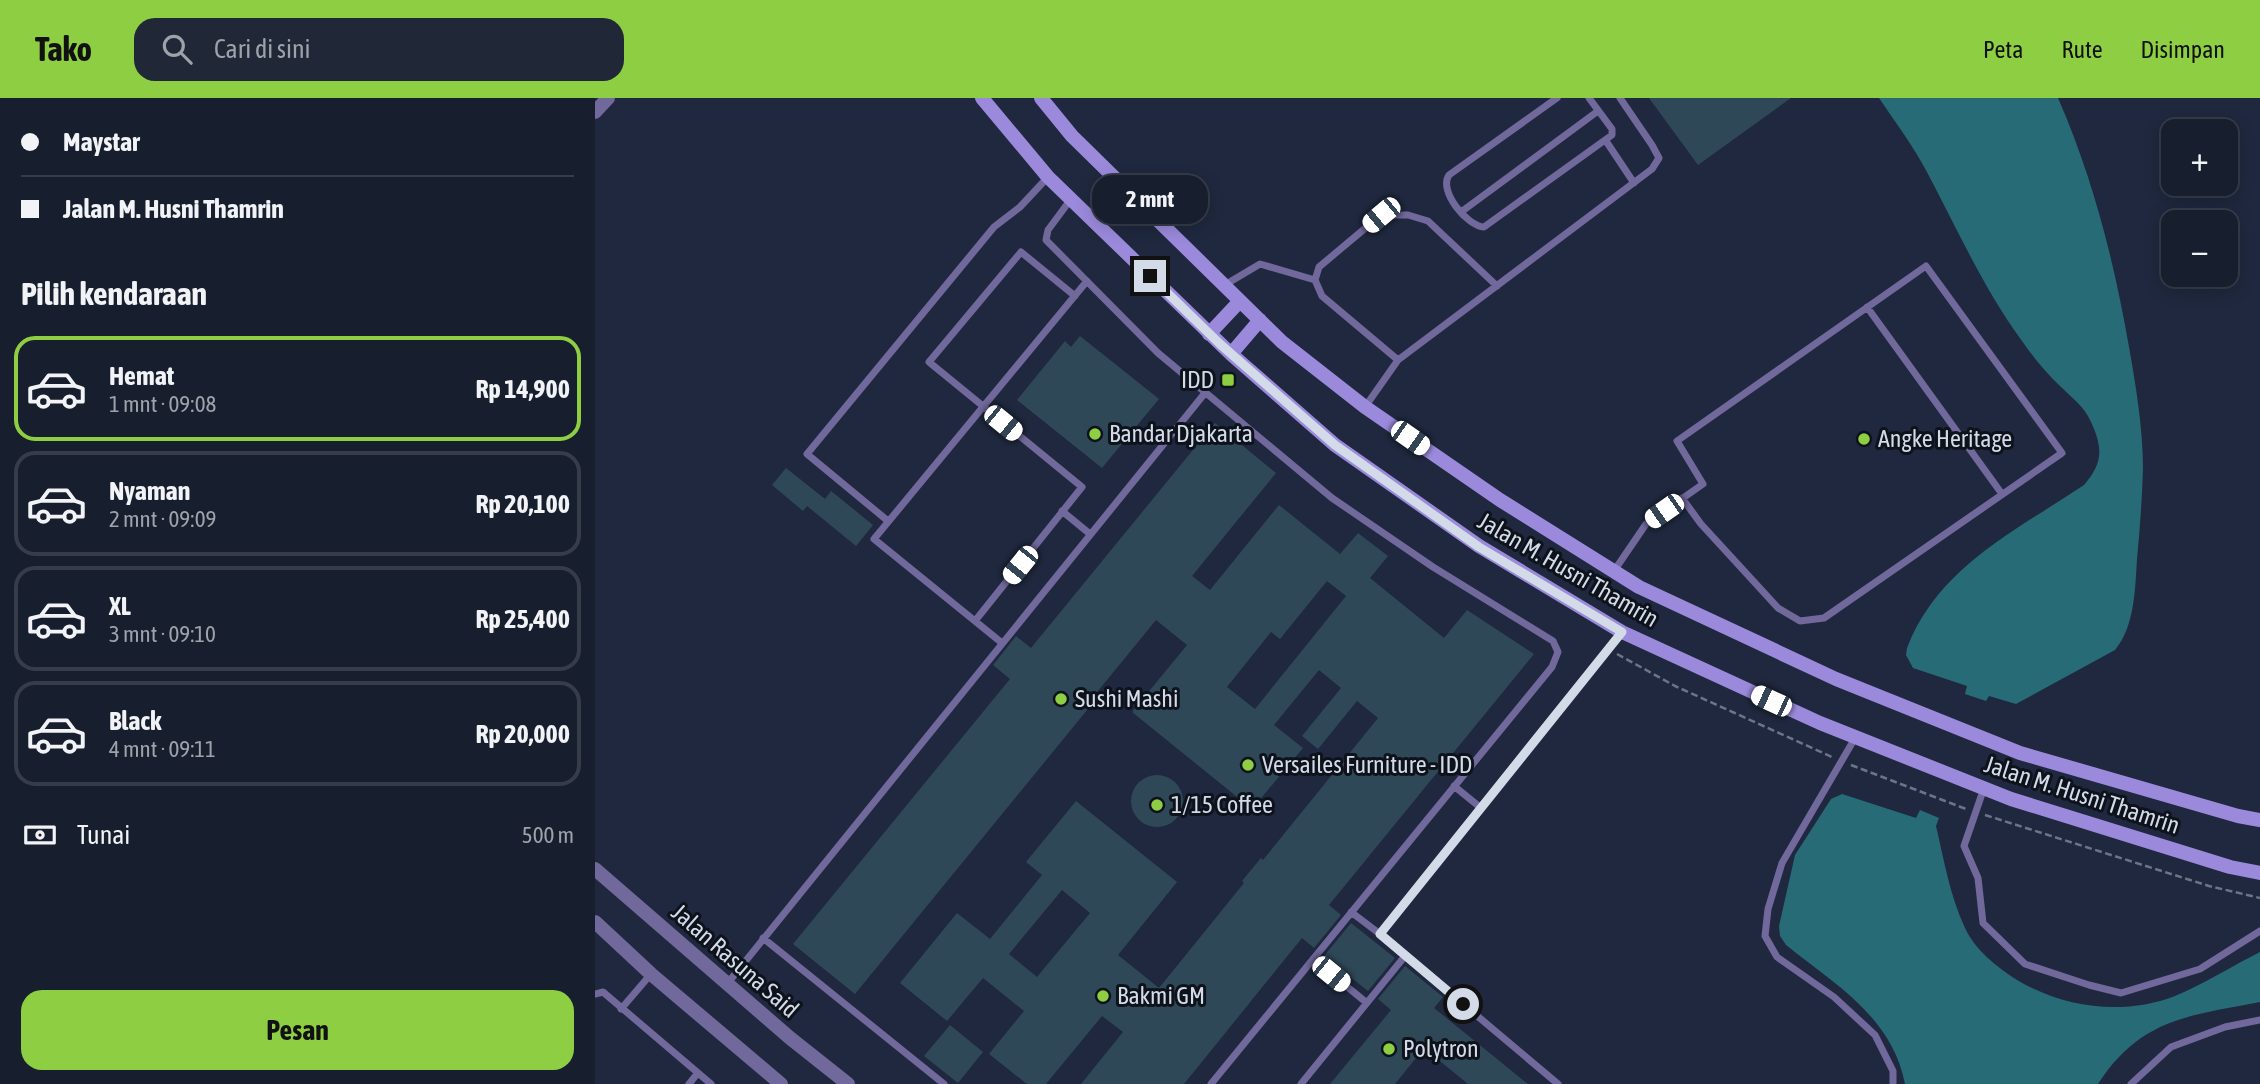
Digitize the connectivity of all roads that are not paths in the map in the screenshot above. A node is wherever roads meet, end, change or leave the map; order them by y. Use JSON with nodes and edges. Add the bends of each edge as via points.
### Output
{"nodes":[{"id":1,"x":608,"y":98,"type":"edge"},
{"id":2,"x":982,"y":98,"type":"edge"},
{"id":3,"x":1041,"y":98,"type":"edge"},
{"id":4,"x":1557,"y":98,"type":"edge"},
{"id":5,"x":1589,"y":98,"type":"edge"},
{"id":6,"x":1620,"y":98,"type":"edge"},
{"id":7,"x":1598,"y":111,"type":"junction"},
{"id":8,"x":595,"y":112,"type":"edge"},
{"id":9,"x":1606,"y":141,"type":"junction"},
{"id":10,"x":1048,"y":177,"type":"junction"},
{"id":11,"x":1634,"y":183,"type":"junction"},
{"id":12,"x":1071,"y":199,"type":"junction"},
{"id":13,"x":1461,"y":212,"type":"junction"},
{"id":14,"x":1315,"y":280,"type":"junction"},
{"id":15,"x":1087,"y":281,"type":"junction"},
{"id":16,"x":1223,"y":286,"type":"junction"},
{"id":17,"x":1497,"y":286,"type":"junction"},
{"id":18,"x":1075,"y":296,"type":"junction"},
{"id":19,"x":1239,"y":302,"type":"junction"},
{"id":20,"x":1867,"y":307,"type":"junction"},
{"id":21,"x":1259,"y":320,"type":"junction"},
{"id":22,"x":1209,"y":334,"type":"junction"},
{"id":23,"x":1231,"y":354,"type":"junction"},
{"id":24,"x":1398,"y":360,"type":"junction"},
{"id":25,"x":1205,"y":393,"type":"junction"},
{"id":26,"x":983,"y":407,"type":"junction"},
{"id":27,"x":1365,"y":407,"type":"junction"},
{"id":28,"x":2002,"y":495,"type":"junction"},
{"id":29,"x":1682,"y":498,"type":"junction"},
{"id":30,"x":1062,"y":512,"type":"junction"},
{"id":31,"x":888,"y":522,"type":"junction"},
{"id":32,"x":1090,"y":534,"type":"junction"},
{"id":33,"x":1614,"y":571,"type":"junction"},
{"id":34,"x":975,"y":621,"type":"junction"},
{"id":35,"x":1622,"y":632,"type":"junction"},
{"id":36,"x":1002,"y":643,"type":"junction"},
{"id":37,"x":1856,"y":737,"type":"junction"},
{"id":38,"x":1454,"y":786,"type":"junction"},
{"id":39,"x":1984,"y":788,"type":"junction"},
{"id":40,"x":1481,"y":808,"type":"junction"},
{"id":41,"x":2260,"y":820,"type":"edge"},
{"id":42,"x":595,"y":869,"type":"edge"},
{"id":43,"x":2260,"y":873,"type":"edge"},
{"id":44,"x":1352,"y":912,"type":"junction"},
{"id":45,"x":595,"y":922,"type":"edge"},
{"id":46,"x":2260,"y":931,"type":"edge"},
{"id":47,"x":1380,"y":934,"type":"junction"},
{"id":48,"x":763,"y":938,"type":"junction"},
{"id":49,"x":1405,"y":956,"type":"junction"},
{"id":50,"x":1313,"y":960,"type":"junction"},
{"id":51,"x":652,"y":975,"type":"junction"},
{"id":52,"x":727,"y":984,"type":"junction"},
{"id":53,"x":595,"y":994,"type":"edge"},
{"id":54,"x":1367,"y":1003,"type":"junction"},
{"id":55,"x":621,"y":1009,"type":"junction"},
{"id":56,"x":2260,"y":1020,"type":"edge"},
{"id":57,"x":697,"y":1073,"type":"junction"},
{"id":58,"x":689,"y":1084,"type":"edge"},
{"id":59,"x":711,"y":1084,"type":"edge"},
{"id":60,"x":781,"y":1084,"type":"edge"},
{"id":61,"x":848,"y":1084,"type":"edge"},
{"id":62,"x":944,"y":1084,"type":"edge"},
{"id":63,"x":1211,"y":1084,"type":"edge"},
{"id":64,"x":1301,"y":1084,"type":"edge"},
{"id":65,"x":1558,"y":1084,"type":"edge"},
{"id":66,"x":1893,"y":1084,"type":"edge"},
{"id":67,"x":2130,"y":1084,"type":"edge"}],
"edges":[{"from":1,"to":8,"type":"street"},
{"from":2,"to":10,"type":"main road","name":"Jalan M. Husni Thamrin"},
{"from":3,"to":16,"type":"main road","name":"Jalan M. Husni Thamrin","via":[[1072,136]]},
{"from":4,"to":13,"type":"lane","via":[[1448,175],[1445,189]]},
{"from":5,"to":7,"type":"lane"},
{"from":6,"to":11,"type":"lane","via":[[1659,158]]},
{"from":7,"to":9,"type":"lane","via":[[1612,129]]},
{"from":7,"to":13,"type":"lane"},
{"from":9,"to":11,"type":"lane"},
{"from":9,"to":13,"type":"lane","via":[[1484,227],[1472,224]]},
{"from":10,"to":12,"type":"main road","name":"Jalan M. Husni Thamrin"},
{"from":10,"to":31,"type":"lane","via":[[994,227],[807,454]]},
{"from":11,"to":17,"type":"lane"},
{"from":12,"to":15,"type":"lane","via":[[1046,240]]},
{"from":12,"to":22,"type":"main road","name":"Jalan M. Husni Thamrin"},
{"from":14,"to":16,"type":"lane","via":[[1260,264]]},
{"from":14,"to":17,"type":"lane","via":[[1319,267],[1381,215],[1408,215],[1428,221]]},
{"from":14,"to":24,"type":"lane","via":[[1322,296]]},
{"from":15,"to":18,"type":"lane"},
{"from":15,"to":25,"type":"lane"},
{"from":16,"to":19,"type":"main road","name":"Jalan M. Husni Thamrin"},
{"from":17,"to":24,"type":"lane"},
{"from":18,"to":26,"type":"lane"},
{"from":18,"to":26,"type":"lane","via":[[1021,252],[929,362]]},
{"from":19,"to":21,"type":"main road","name":"Jalan M. Husni Thamrin"},
{"from":19,"to":22,"type":"main road"},
{"from":20,"to":28,"type":"lane"},
{"from":20,"to":28,"type":"lane","via":[[1926,266],[2062,453]]},
{"from":20,"to":29,"type":"lane","via":[[1677,442],[1703,484]]},
{"from":21,"to":23,"type":"main road"},
{"from":21,"to":27,"type":"main road","name":"Jalan M. Husni Thamrin"},
{"from":22,"to":23,"type":"main road","name":"Jalan M. Husni Thamrin"},
{"from":23,"to":35,"type":"main road","name":"Jalan M. Husni Thamrin","via":[[1346,453],[1479,547]]},
{"from":24,"to":27,"type":"lane"},
{"from":25,"to":32,"type":"lane"},
{"from":25,"to":38,"type":"lane","via":[[1332,498],[1553,641],[1557,652],[1552,667]]},
{"from":26,"to":30,"type":"lane","via":[[1082,487]]},
{"from":26,"to":31,"type":"lane"},
{"from":27,"to":33,"type":"main road","name":"Jalan M. Husni Thamrin"},
{"from":28,"to":29,"type":"lane","via":[[1824,618],[1800,621],[1778,608]]},
{"from":29,"to":33,"type":"lane","via":[[1646,524]]},
{"from":30,"to":32,"type":"lane"},
{"from":30,"to":34,"type":"lane"},
{"from":31,"to":34,"type":"lane","via":[[874,539]]},
{"from":32,"to":36,"type":"lane"},
{"from":33,"to":41,"type":"main road","name":"Jalan M. Husni Thamrin","via":[[1836,680],[2020,753]]},
{"from":34,"to":36,"type":"lane"},
{"from":35,"to":37,"type":"main road","name":"Jalan M. Husni Thamrin"},
{"from":35,"to":40,"type":"lane"},
{"from":36,"to":48,"type":"lane"},
{"from":37,"to":39,"type":"main road","name":"Jalan M. Husni Thamrin"},
{"from":37,"to":66,"type":"lane","via":[[1782,863],[1765,936],[1777,957],[1834,997],[1875,1035],[1893,1072]]},
{"from":38,"to":40,"type":"lane"},
{"from":38,"to":44,"type":"lane"},
{"from":39,"to":43,"type":"main road","name":"Jalan M. Husni Thamrin"},
{"from":39,"to":46,"type":"lane","via":[[1964,846],[1978,878],[1983,923],[2025,964],[2122,993],[2200,969]]},
{"from":40,"to":47,"type":"lane"},
{"from":42,"to":52,"type":"street","name":"Jalan Rasuna Said"},
{"from":44,"to":47,"type":"lane"},
{"from":44,"to":50,"type":"lane"},
{"from":45,"to":51,"type":"street"},
{"from":47,"to":49,"type":"lane"},
{"from":48,"to":52,"type":"lane"},
{"from":48,"to":62,"type":"lane"},
{"from":49,"to":54,"type":"lane"},
{"from":49,"to":65,"type":"lane"},
{"from":50,"to":54,"type":"lane"},
{"from":50,"to":63,"type":"lane"},
{"from":51,"to":55,"type":"lane"},
{"from":51,"to":60,"type":"street"},
{"from":52,"to":61,"type":"street","name":"Jalan Rasuna Said"},
{"from":53,"to":55,"type":"lane","via":[[603,992]]},
{"from":54,"to":64,"type":"lane"},
{"from":55,"to":57,"type":"lane"},
{"from":56,"to":67,"type":"lane","via":[[2224,1027],[2171,1047]]},
{"from":57,"to":58,"type":"lane"},
{"from":57,"to":59,"type":"lane"}]}
